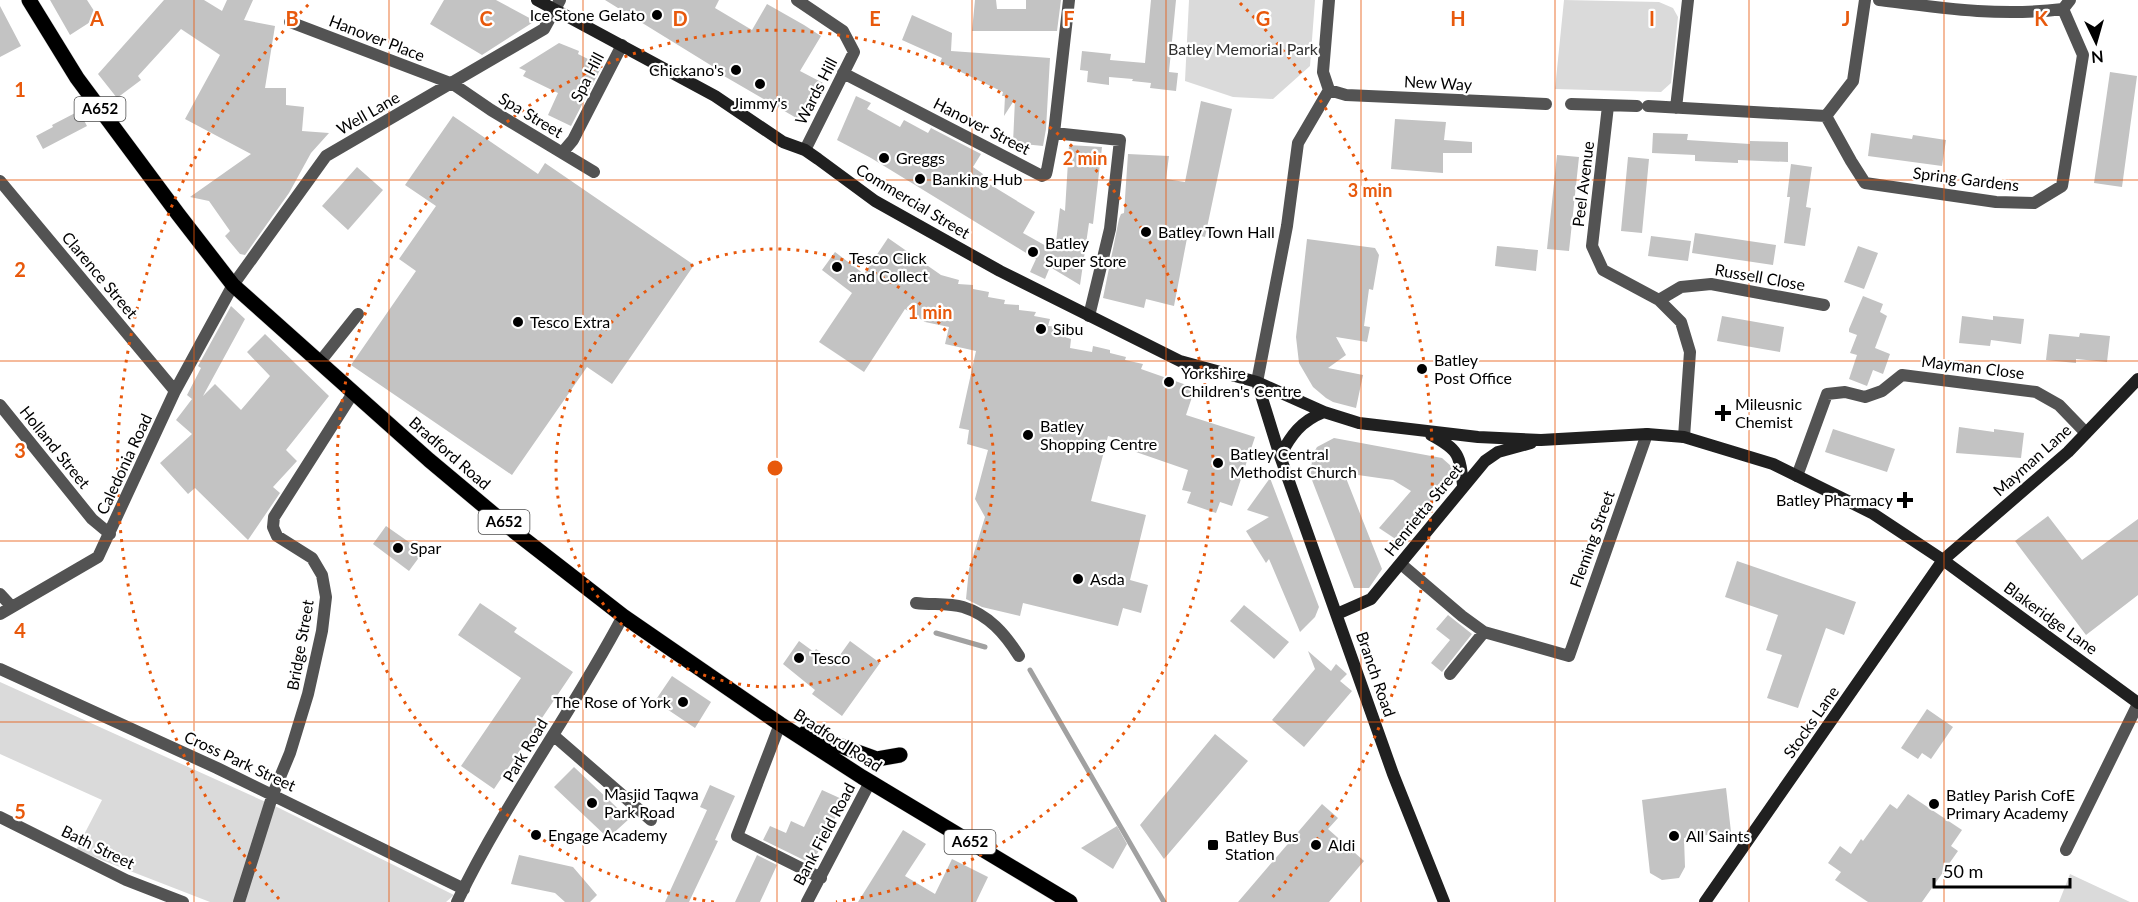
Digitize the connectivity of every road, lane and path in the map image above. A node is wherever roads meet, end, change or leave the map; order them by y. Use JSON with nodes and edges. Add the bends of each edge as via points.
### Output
{"nodes":[{"id":1,"x":29,"y":0,"type":"edge"},
{"id":2,"x":537,"y":0,"type":"edge"},
{"id":3,"x":797,"y":0,"type":"edge"},
{"id":4,"x":1069,"y":0,"type":"edge"},
{"id":5,"x":1329,"y":0,"type":"edge"},
{"id":6,"x":1688,"y":0,"type":"edge"},
{"id":7,"x":1864,"y":0,"type":"edge"},
{"id":8,"x":1879,"y":0,"type":"edge"},
{"id":9,"x":2066,"y":4,"type":"edge"},
{"id":10,"x":557,"y":5,"type":"edge"},
{"id":11,"x":290,"y":22,"type":"dead end"},
{"id":12,"x":622,"y":45,"type":"junction"},
{"id":13,"x":843,"y":73,"type":"junction"},
{"id":14,"x":453,"y":84,"type":"junction"},
{"id":15,"x":1329,"y":90,"type":"junction"},
{"id":16,"x":1546,"y":104,"type":"dead end"},
{"id":17,"x":1571,"y":104,"type":"dead end"},
{"id":18,"x":1608,"y":106,"type":"junction"},
{"id":19,"x":1676,"y":108,"type":"junction"},
{"id":20,"x":1827,"y":116,"type":"junction"},
{"id":21,"x":1054,"y":133,"type":"junction"},
{"id":22,"x":805,"y":150,"type":"junction"},
{"id":23,"x":562,"y":153,"type":"junction"},
{"id":24,"x":594,"y":172,"type":"dead end"},
{"id":25,"x":0,"y":181,"type":"edge"},
{"id":26,"x":233,"y":285,"type":"junction"},
{"id":27,"x":1659,"y":300,"type":"junction"},
{"id":28,"x":1824,"y":305,"type":"dead end"},
{"id":29,"x":357,"y":314,"type":"dead end"},
{"id":30,"x":1089,"y":316,"type":"junction"},
{"id":31,"x":320,"y":363,"type":"junction"},
{"id":32,"x":2138,"y":379,"type":"edge"},
{"id":33,"x":1257,"y":382,"type":"junction"},
{"id":34,"x":175,"y":391,"type":"junction"},
{"id":35,"x":353,"y":393,"type":"junction"},
{"id":36,"x":0,"y":405,"type":"edge"},
{"id":37,"x":1324,"y":412,"type":"junction"},
{"id":38,"x":1425,"y":432,"type":"junction"},
{"id":39,"x":2086,"y":433,"type":"junction"},
{"id":40,"x":1647,"y":434,"type":"junction"},
{"id":41,"x":1684,"y":437,"type":"junction"},
{"id":42,"x":1541,"y":440,"type":"junction"},
{"id":43,"x":1280,"y":456,"type":"junction"},
{"id":44,"x":1797,"y":476,"type":"junction"},
{"id":45,"x":1463,"y":485,"type":"junction"},
{"id":46,"x":110,"y":534,"type":"junction"},
{"id":47,"x":1943,"y":560,"type":"junction"},
{"id":48,"x":1401,"y":564,"type":"junction"},
{"id":49,"x":0,"y":594,"type":"edge"},
{"id":50,"x":916,"y":603,"type":"dead end"},
{"id":51,"x":12,"y":607,"type":"junction"},
{"id":52,"x":0,"y":614,"type":"edge"},
{"id":53,"x":1337,"y":614,"type":"junction"},
{"id":54,"x":623,"y":616,"type":"junction"},
{"id":55,"x":1484,"y":632,"type":"junction"},
{"id":56,"x":1019,"y":656,"type":"dead end"},
{"id":57,"x":0,"y":669,"type":"edge"},
{"id":58,"x":1450,"y":674,"type":"dead end"},
{"id":59,"x":2138,"y":704,"type":"edge"},
{"id":60,"x":780,"y":724,"type":"junction"},
{"id":61,"x":553,"y":735,"type":"junction"},
{"id":62,"x":900,"y":754,"type":"dead end"},
{"id":63,"x":870,"y":782,"type":"junction"},
{"id":64,"x":273,"y":794,"type":"junction"},
{"id":65,"x":0,"y":818,"type":"edge"},
{"id":66,"x":651,"y":820,"type":"dead end"},
{"id":67,"x":2066,"y":850,"type":"dead end"},
{"id":68,"x":821,"y":878,"type":"junction"},
{"id":69,"x":464,"y":889,"type":"junction"},
{"id":70,"x":183,"y":902,"type":"edge"},
{"id":71,"x":239,"y":902,"type":"edge"},
{"id":72,"x":457,"y":902,"type":"edge"},
{"id":73,"x":807,"y":902,"type":"edge"},
{"id":74,"x":1070,"y":902,"type":"edge"},
{"id":75,"x":1444,"y":902,"type":"edge"},
{"id":76,"x":1705,"y":902,"type":"edge"}],
"edges":[{"from":1,"to":26,"type":"main road","name":"Bradford Road","number":"A652","via":[[77,78]]},
{"from":2,"to":10,"type":"street","name":"Commercial Street"},
{"from":3,"to":13,"type":"street","name":"Wards Hill","via":[[843,31],[854,52]]},
{"from":4,"to":21,"type":"street","name":"Hanover Street"},
{"from":5,"to":15,"type":"street","via":[[1323,72]]},
{"from":6,"to":19,"type":"street"},
{"from":7,"to":20,"type":"street","via":[[1853,81]]},
{"from":8,"to":9,"type":"street","via":[[1966,12],[2039,12]]},
{"from":9,"to":20,"type":"street","name":"Spring Gardens","via":[[2083,55],[2062,186],[2034,203],[1996,202],[1865,183]]},
{"from":10,"to":12,"type":"street","name":"Commercial Street"},
{"from":10,"to":14,"type":"street","name":"Well Lane","via":[[544,29]]},
{"from":11,"to":14,"type":"street","name":"Hanover Place"},
{"from":12,"to":22,"type":"street","name":"Commercial Street","via":[[715,96],[783,142]]},
{"from":12,"to":23,"type":"street","name":"Spa Hill","via":[[573,141]]},
{"from":13,"to":21,"type":"street","name":"Hanover Street","via":[[1042,176],[1046,174]]},
{"from":13,"to":22,"type":"street","name":"Wards Hill"},
{"from":14,"to":23,"type":"street","name":"Spa Street"},
{"from":14,"to":26,"type":"street","name":"Well Lane","via":[[326,156]]},
{"from":15,"to":16,"type":"street","name":"New Way","via":[[1346,95]]},
{"from":15,"to":33,"type":"street","via":[[1298,143]]},
{"from":17,"to":18,"type":"street"},
{"from":18,"to":19,"type":"street"},
{"from":18,"to":27,"type":"street","name":"Peel Avenue","via":[[1592,246],[1603,270]]},
{"from":19,"to":20,"type":"street"},
{"from":21,"to":30,"type":"street","via":[[1120,140],[1110,229]]},
{"from":22,"to":30,"type":"street","name":"Commercial Street","via":[[875,201]]},
{"from":23,"to":24,"type":"street","name":"Spa Street"},
{"from":25,"to":34,"type":"street","name":"Clarence Street"},
{"from":26,"to":31,"type":"main road","name":"Bradford Road","number":"A652"},
{"from":26,"to":34,"type":"street","name":"Caledonia Road"},
{"from":27,"to":28,"type":"street","name":"Russell Close","via":[[1681,287],[1711,284]]},
{"from":27,"to":41,"type":"street","name":"Peel Avenue","via":[[1681,322],[1690,352]]},
{"from":29,"to":31,"type":"street"},
{"from":30,"to":33,"type":"street","name":"Commercial Street","via":[[1180,361]]},
{"from":31,"to":35,"type":"main road","name":"Bradford Road","number":"A652"},
{"from":32,"to":39,"type":"street","name":"Mayman Lane"},
{"from":33,"to":37,"type":"street","name":"Commercial Street"},
{"from":33,"to":43,"type":"street","name":"Branch Road"},
{"from":34,"to":46,"type":"street","name":"Caledonia Road"},
{"from":35,"to":54,"type":"main road","name":"Bradford Road","number":"A652","via":[[515,532]]},
{"from":35,"to":64,"type":"street","name":"Bridge Street","via":[[274,517],[277,536],[312,558],[322,575],[326,597],[308,694]]},
{"from":36,"to":46,"type":"street","name":"Holland Street","via":[[92,519]]},
{"from":37,"to":38,"type":"street","name":"Commercial Street","via":[[1359,423]]},
{"from":37,"to":43,"type":"street","via":[[1301,424]]},
{"from":38,"to":42,"type":"street","name":"Commercial Street"},
{"from":38,"to":45,"type":"street","via":[[1449,444],[1460,459]]},
{"from":39,"to":44,"type":"street","name":"Mayman Close","via":[[2059,405],[2036,392],[1902,375],[1882,391],[1865,396],[1827,394]]},
{"from":39,"to":47,"type":"street","name":"Mayman Lane"},
{"from":40,"to":41,"type":"street","name":"Blakeridge Lane"},
{"from":40,"to":42,"type":"street","name":"Blakeridge Lane"},
{"from":40,"to":55,"type":"street","name":"Fleming Street","via":[[1569,656]]},
{"from":41,"to":44,"type":"street","name":"Blakeridge Lane","via":[[1773,464]]},
{"from":42,"to":45,"type":"street","name":"Henrietta Street","via":[[1498,452],[1485,460]]},
{"from":43,"to":53,"type":"street","name":"Branch Road"},
{"from":44,"to":47,"type":"street","name":"Blakeridge Lane","via":[[1872,513]]},
{"from":45,"to":48,"type":"street","name":"Henrietta Street"},
{"from":46,"to":51,"type":"street","name":"Caledonia Road","via":[[98,557]]},
{"from":47,"to":59,"type":"street","name":"Blakeridge Lane"},
{"from":47,"to":76,"type":"street","name":"Stocks Lane"},
{"from":48,"to":53,"type":"street","name":"Henrietta Street","via":[[1371,599]]},
{"from":48,"to":55,"type":"street"},
{"from":49,"to":51,"type":"street"},
{"from":50,"to":56,"type":"street","via":[[963,607],[989,619]]},
{"from":51,"to":52,"type":"street","name":"Caledonia Road"},
{"from":53,"to":75,"type":"street","name":"Branch Road","via":[[1393,774]]},
{"from":54,"to":60,"type":"main road","name":"Bradford Road","number":"A652"},
{"from":54,"to":61,"type":"street","name":"Park Road"},
{"from":55,"to":58,"type":"street"},
{"from":57,"to":64,"type":"street","name":"Cross Park Street"},
{"from":59,"to":67,"type":"street"},
{"from":60,"to":62,"type":"main road","via":[[877,759]]},
{"from":60,"to":63,"type":"main road","name":"Bradford Road","number":"A652"},
{"from":60,"to":68,"type":"street","via":[[737,836]]},
{"from":61,"to":66,"type":"street"},
{"from":61,"to":69,"type":"street","name":"Park Road"},
{"from":63,"to":68,"type":"street","name":"Bank Field Road"},
{"from":63,"to":74,"type":"main road","name":"Bradford Road","number":"A652"},
{"from":64,"to":69,"type":"street","name":"Cross Park Street"},
{"from":64,"to":71,"type":"street","name":"Bridge Street"},
{"from":65,"to":70,"type":"street","name":"Bath Street","via":[[126,880]]},
{"from":68,"to":73,"type":"street","name":"Bank Field Road"},
{"from":69,"to":72,"type":"street","name":"Park Road"}]}
